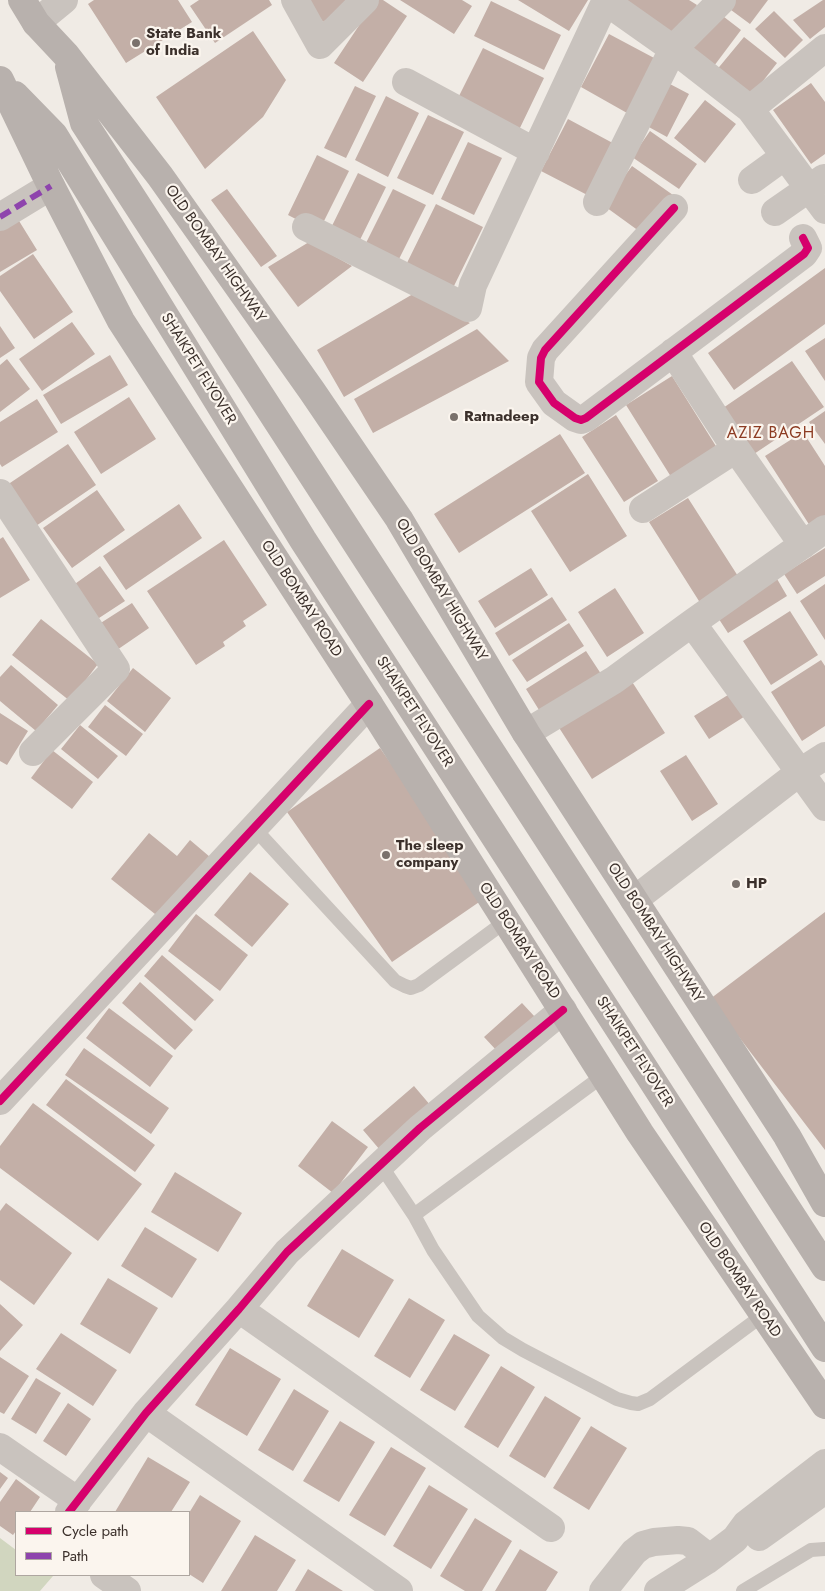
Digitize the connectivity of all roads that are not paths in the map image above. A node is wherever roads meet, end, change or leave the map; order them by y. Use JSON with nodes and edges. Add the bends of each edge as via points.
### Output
{"nodes":[{"id":1,"x":22,"y":0,"type":"edge"},
{"id":2,"x":64,"y":0,"type":"edge"},
{"id":3,"x":295,"y":0,"type":"edge"},
{"id":4,"x":365,"y":0,"type":"edge"},
{"id":5,"x":722,"y":0,"type":"edge"},
{"id":6,"x":605,"y":1,"type":"edge"},
{"id":7,"x":36,"y":23,"type":"junction"},
{"id":8,"x":825,"y":48,"type":"edge"},
{"id":9,"x":674,"y":49,"type":"junction"},
{"id":10,"x":66,"y":55,"type":"junction"},
{"id":11,"x":0,"y":80,"type":"edge"},
{"id":12,"x":406,"y":82,"type":"dead end"},
{"id":13,"x":750,"y":109,"type":"junction"},
{"id":14,"x":536,"y":152,"type":"junction"},
{"id":15,"x":785,"y":156,"type":"junction"},
{"id":16,"x":752,"y":180,"type":"dead end"},
{"id":17,"x":51,"y":186,"type":"junction"},
{"id":18,"x":820,"y":192,"type":"edge"},
{"id":19,"x":597,"y":202,"type":"dead end"},
{"id":20,"x":674,"y":208,"type":"dead end"},
{"id":21,"x":775,"y":212,"type":"dead end"},
{"id":22,"x":0,"y":217,"type":"edge"},
{"id":23,"x":825,"y":222,"type":"edge"},
{"id":24,"x":306,"y":227,"type":"dead end"},
{"id":25,"x":673,"y":352,"type":"junction"},
{"id":26,"x":736,"y":450,"type":"junction"},
{"id":27,"x":0,"y":493,"type":"edge"},
{"id":28,"x":643,"y":509,"type":"dead end"},
{"id":29,"x":825,"y":529,"type":"edge"},
{"id":30,"x":802,"y":545,"type":"junction"},
{"id":31,"x":692,"y":623,"type":"junction"},
{"id":32,"x":369,"y":704,"type":"junction"},
{"id":33,"x":526,"y":733,"type":"junction"},
{"id":34,"x":33,"y":752,"type":"dead end"},
{"id":35,"x":825,"y":756,"type":"edge"},
{"id":36,"x":800,"y":772,"type":"junction"},
{"id":37,"x":825,"y":807,"type":"edge"},
{"id":38,"x":254,"y":828,"type":"junction"},
{"id":39,"x":634,"y":900,"type":"junction"},
{"id":40,"x":506,"y":921,"type":"junction"},
{"id":41,"x":563,"y":1010,"type":"junction"},
{"id":42,"x":604,"y":1076,"type":"junction"},
{"id":43,"x":0,"y":1101,"type":"edge"},
{"id":44,"x":380,"y":1164,"type":"junction"},
{"id":45,"x":824,"y":1199,"type":"edge"},
{"id":46,"x":414,"y":1214,"type":"junction"},
{"id":47,"x":825,"y":1267,"type":"edge"},
{"id":48,"x":238,"y":1309,"type":"junction"},
{"id":49,"x":762,"y":1315,"type":"junction"},
{"id":50,"x":825,"y":1348,"type":"edge"},
{"id":51,"x":825,"y":1405,"type":"edge"},
{"id":52,"x":146,"y":1413,"type":"junction"},
{"id":53,"x":0,"y":1447,"type":"edge"},
{"id":54,"x":825,"y":1463,"type":"edge"},
{"id":55,"x":825,"y":1490,"type":"edge"},
{"id":56,"x":73,"y":1506,"type":"edge"},
{"id":57,"x":551,"y":1528,"type":"dead end"},
{"id":58,"x":735,"y":1539,"type":"junction"},
{"id":59,"x":825,"y":1549,"type":"edge"},
{"id":60,"x":710,"y":1558,"type":"junction"},
{"id":61,"x":105,"y":1576,"type":"edge"},
{"id":62,"x":127,"y":1591,"type":"edge"},
{"id":63,"x":399,"y":1591,"type":"edge"},
{"id":64,"x":603,"y":1591,"type":"edge"},
{"id":65,"x":658,"y":1591,"type":"edge"},
{"id":66,"x":743,"y":1591,"type":"edge"}],
"edges":[{"from":1,"to":7,"type":"main road","name":"OLD BOMBAY HIGHWAY"},
{"from":2,"to":7,"type":"street"},
{"from":3,"to":4,"type":"street","via":[[320,45]]},
{"from":5,"to":9,"type":"street"},
{"from":6,"to":9,"type":"street"},
{"from":6,"to":14,"type":"street"},
{"from":7,"to":10,"type":"main road","name":"OLD BOMBAY HIGHWAY"},
{"from":8,"to":13,"type":"street"},
{"from":9,"to":13,"type":"street"},
{"from":9,"to":19,"type":"street"},
{"from":10,"to":33,"type":"main road","name":"OLD BOMBAY HIGHWAY","via":[[160,176],[399,519]]},
{"from":10,"to":47,"type":"main road","via":[[84,124]]},
{"from":11,"to":17,"type":"main road"},
{"from":11,"to":50,"type":"main road","name":"SHAIKPET FLYOVER","via":[[54,135],[303,540]]},
{"from":12,"to":14,"type":"street"},
{"from":13,"to":15,"type":"street"},
{"from":14,"to":24,"type":"street","via":[[473,285],[468,308]]},
{"from":15,"to":16,"type":"street"},
{"from":15,"to":18,"type":"street"},
{"from":17,"to":22,"type":"street"},
{"from":17,"to":32,"type":"main road","name":"OLD BOMBAY ROAD","via":[[121,321]]},
{"from":18,"to":21,"type":"street"},
{"from":20,"to":25,"type":"street","via":[[545,350],[539,382],[554,402],[581,420]]},
{"from":23,"to":25,"type":"street","via":[[799,241],[808,248],[804,254]]},
{"from":25,"to":26,"type":"street"},
{"from":26,"to":28,"type":"street"},
{"from":26,"to":30,"type":"street"},
{"from":27,"to":34,"type":"street","via":[[116,669]]},
{"from":29,"to":30,"type":"street"},
{"from":30,"to":31,"type":"street"},
{"from":31,"to":33,"type":"street","via":[[614,680]]},
{"from":31,"to":36,"type":"street"},
{"from":32,"to":38,"type":"street"},
{"from":32,"to":40,"type":"main road","name":"OLD BOMBAY ROAD"},
{"from":33,"to":39,"type":"main road","name":"OLD BOMBAY HIGHWAY"},
{"from":35,"to":36,"type":"street"},
{"from":36,"to":37,"type":"street"},
{"from":36,"to":39,"type":"street"},
{"from":38,"to":40,"type":"lane","via":[[404,986],[419,985]]},
{"from":38,"to":43,"type":"street"},
{"from":39,"to":45,"type":"main road","name":"OLD BOMBAY HIGHWAY","via":[[787,1136]]},
{"from":40,"to":41,"type":"main road","name":"OLD BOMBAY ROAD"},
{"from":41,"to":42,"type":"main road","name":"OLD BOMBAY ROAD"},
{"from":41,"to":44,"type":"street"},
{"from":42,"to":46,"type":"lane"},
{"from":42,"to":49,"type":"main road","name":"OLD BOMBAY ROAD"},
{"from":44,"to":46,"type":"lane"},
{"from":44,"to":48,"type":"street","via":[[287,1252]]},
{"from":46,"to":49,"type":"lane","via":[[433,1250],[478,1316],[523,1350],[617,1399],[638,1404],[650,1399]]},
{"from":48,"to":52,"type":"street"},
{"from":48,"to":57,"type":"street"},
{"from":49,"to":51,"type":"main road","name":"OLD BOMBAY ROAD"},
{"from":52,"to":56,"type":"street"},
{"from":52,"to":63,"type":"street"},
{"from":53,"to":56,"type":"street"},
{"from":54,"to":58,"type":"street","via":[[746,1524]]},
{"from":55,"to":58,"type":"street","via":[[756,1539]]},
{"from":58,"to":60,"type":"street"},
{"from":59,"to":66,"type":"lane","via":[[811,1550]]},
{"from":60,"to":64,"type":"street","via":[[688,1542],[654,1542],[634,1552]]},
{"from":60,"to":65,"type":"street"},
{"from":61,"to":62,"type":"street"}]}
